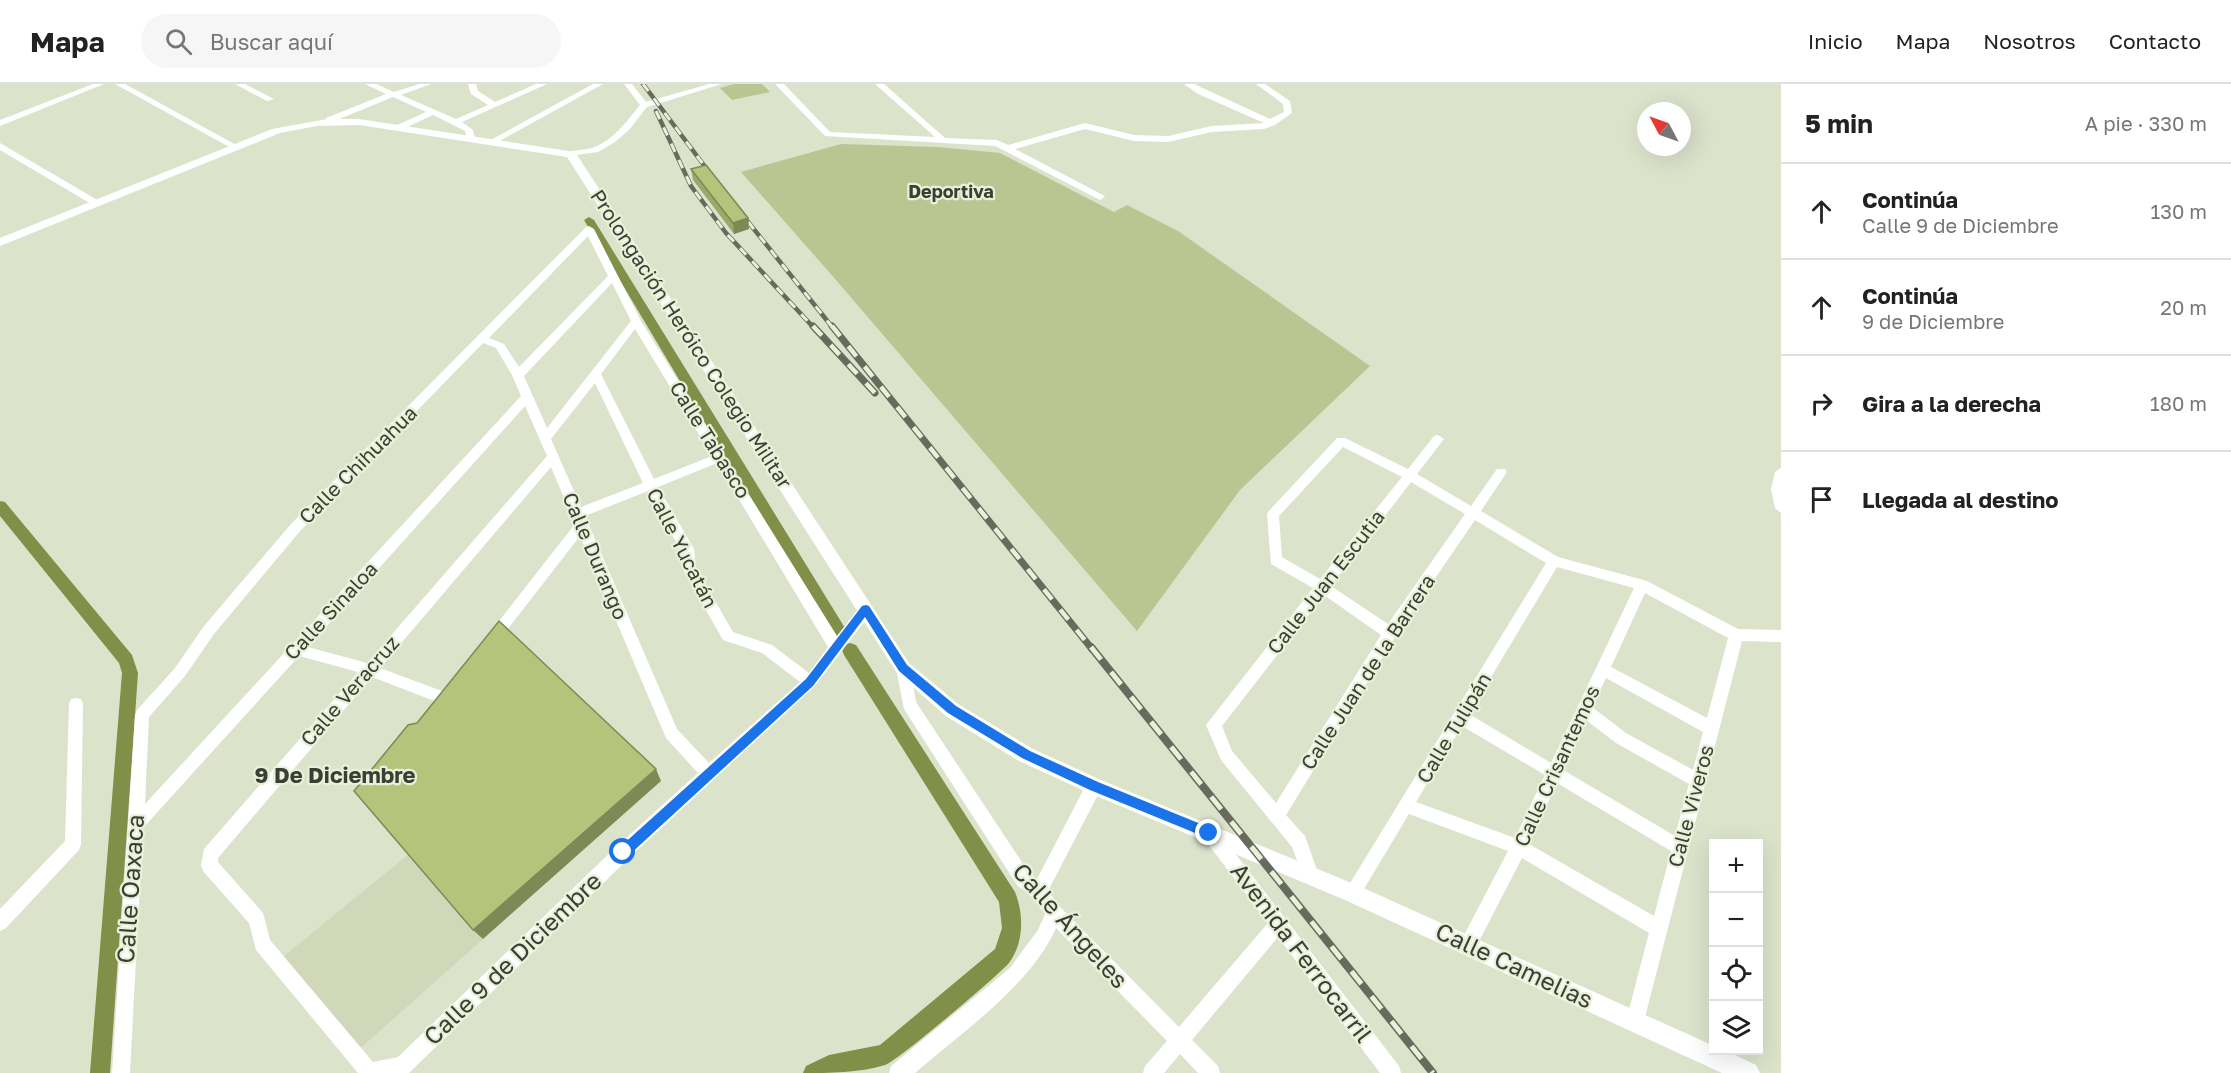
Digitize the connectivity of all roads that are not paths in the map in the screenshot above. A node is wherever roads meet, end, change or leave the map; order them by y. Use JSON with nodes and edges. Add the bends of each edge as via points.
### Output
{"nodes":[{"id":1,"x":100,"y":84,"type":"edge"},
{"id":2,"x":119,"y":84,"type":"edge"},
{"id":3,"x":239,"y":84,"type":"edge"},
{"id":4,"x":369,"y":84,"type":"edge"},
{"id":5,"x":427,"y":84,"type":"edge"},
{"id":6,"x":472,"y":84,"type":"edge"},
{"id":7,"x":543,"y":84,"type":"edge"},
{"id":8,"x":599,"y":84,"type":"edge"},
{"id":9,"x":628,"y":84,"type":"edge"},
{"id":10,"x":718,"y":84,"type":"edge"},
{"id":11,"x":779,"y":84,"type":"edge"},
{"id":12,"x":879,"y":84,"type":"edge"},
{"id":13,"x":1188,"y":84,"type":"edge"},
{"id":14,"x":1260,"y":84,"type":"edge"},
{"id":15,"x":393,"y":95,"type":"junction"},
{"id":16,"x":270,"y":99,"type":"dead end"},
{"id":17,"x":644,"y":105,"type":"junction"},
{"id":18,"x":495,"y":106,"type":"junction"},
{"id":19,"x":432,"y":112,"type":"junction"},
{"id":20,"x":329,"y":120,"type":"junction"},
{"id":21,"x":456,"y":122,"type":"junction"},
{"id":22,"x":0,"y":123,"type":"edge"},
{"id":23,"x":1272,"y":123,"type":"junction"},
{"id":24,"x":398,"y":128,"type":"junction"},
{"id":25,"x":471,"y":139,"type":"junction"},
{"id":26,"x":942,"y":140,"type":"junction"},
{"id":27,"x":491,"y":142,"type":"junction"},
{"id":28,"x":0,"y":146,"type":"edge"},
{"id":29,"x":236,"y":147,"type":"junction"},
{"id":30,"x":1008,"y":148,"type":"junction"},
{"id":31,"x":571,"y":154,"type":"junction"},
{"id":32,"x":1100,"y":197,"type":"dead end"},
{"id":33,"x":96,"y":203,"type":"junction"},
{"id":34,"x":589,"y":229,"type":"joint"},
{"id":35,"x":0,"y":242,"type":"edge"},
{"id":36,"x":613,"y":276,"type":"junction"},
{"id":37,"x":636,"y":321,"type":"junction"},
{"id":38,"x":482,"y":339,"type":"junction"},
{"id":39,"x":596,"y":374,"type":"junction"},
{"id":40,"x":518,"y":375,"type":"junction"},
{"id":41,"x":527,"y":397,"type":"junction"},
{"id":42,"x":545,"y":439,"type":"junction"},
{"id":43,"x":1437,"y":439,"type":"dead end"},
{"id":44,"x":553,"y":457,"type":"junction"},
{"id":45,"x":721,"y":457,"type":"junction"},
{"id":46,"x":1501,"y":472,"type":"dead end"},
{"id":47,"x":1781,"y":472,"type":"edge"},
{"id":48,"x":1409,"y":475,"type":"junction"},
{"id":49,"x":651,"y":486,"type":"junction"},
{"id":50,"x":1781,"y":508,"type":"edge"},
{"id":51,"x":1473,"y":512,"type":"junction"},
{"id":52,"x":580,"y":519,"type":"junction"},
{"id":53,"x":1554,"y":561,"type":"junction"},
{"id":54,"x":1642,"y":585,"type":"junction"},
{"id":55,"x":1322,"y":587,"type":"junction"},
{"id":56,"x":866,"y":609,"type":"junction"},
{"id":57,"x":1390,"y":633,"type":"junction"},
{"id":58,"x":1736,"y":635,"type":"junction"},
{"id":59,"x":1781,"y":636,"type":"edge"},
{"id":60,"x":836,"y":647,"type":"junction"},
{"id":61,"x":295,"y":649,"type":"junction"},
{"id":62,"x":481,"y":653,"type":"edge"},
{"id":63,"x":903,"y":668,"type":"junction"},
{"id":64,"x":368,"y":669,"type":"junction"},
{"id":65,"x":1602,"y":669,"type":"junction"},
{"id":66,"x":810,"y":682,"type":"junction"},
{"id":67,"x":76,"y":704,"type":"dead end"},
{"id":68,"x":1583,"y":709,"type":"junction"},
{"id":69,"x":432,"y":714,"type":"edge"},
{"id":70,"x":142,"y":715,"type":"joint"},
{"id":71,"x":1460,"y":717,"type":"junction"},
{"id":72,"x":1712,"y":729,"type":"junction"},
{"id":73,"x":1554,"y":772,"type":"junction"},
{"id":74,"x":710,"y":775,"type":"junction"},
{"id":75,"x":1698,"y":781,"type":"junction"},
{"id":76,"x":1094,"y":786,"type":"junction"},
{"id":77,"x":1406,"y":806,"type":"junction"},
{"id":78,"x":1277,"y":816,"type":"junction"},
{"id":79,"x":135,"y":826,"type":"junction"},
{"id":80,"x":1209,"y":833,"type":"junction"},
{"id":81,"x":1519,"y":847,"type":"junction"},
{"id":82,"x":1681,"y":848,"type":"junction"},
{"id":83,"x":1279,"y":862,"type":"joint"},
{"id":84,"x":1311,"y":876,"type":"junction"},
{"id":85,"x":1039,"y":892,"type":"junction"},
{"id":86,"x":1352,"y":892,"type":"junction"},
{"id":87,"x":1054,"y":913,"type":"junction"},
{"id":88,"x":0,"y":922,"type":"edge"},
{"id":89,"x":1279,"y":923,"type":"junction"},
{"id":90,"x":1660,"y":928,"type":"junction"},
{"id":91,"x":1468,"y":945,"type":"junction"},
{"id":92,"x":1635,"y":1021,"type":"junction"},
{"id":93,"x":1178,"y":1041,"type":"junction"},
{"id":94,"x":121,"y":1068,"type":"edge"},
{"id":95,"x":403,"y":1070,"type":"edge"},
{"id":96,"x":1387,"y":1070,"type":"edge"},
{"id":97,"x":368,"y":1073,"type":"edge"},
{"id":98,"x":898,"y":1073,"type":"edge"},
{"id":99,"x":1152,"y":1073,"type":"edge"},
{"id":100,"x":1211,"y":1073,"type":"edge"},
{"id":101,"x":1748,"y":1073,"type":"edge"}],
"edges":[{"from":1,"to":22,"type":"street"},
{"from":2,"to":29,"type":"street"},
{"from":3,"to":16,"type":"street"},
{"from":4,"to":15,"type":"street"},
{"from":5,"to":15,"type":"street"},
{"from":6,"to":18,"type":"street","via":[[474,92]]},
{"from":7,"to":18,"type":"street"},
{"from":8,"to":27,"type":"street"},
{"from":9,"to":17,"type":"street"},
{"from":10,"to":17,"type":"street"},
{"from":11,"to":26,"type":"street","via":[[828,134]]},
{"from":12,"to":26,"type":"street"},
{"from":13,"to":23,"type":"street"},
{"from":14,"to":23,"type":"street","via":[[1287,103],[1288,113]]},
{"from":15,"to":19,"type":"street"},
{"from":15,"to":20,"type":"street"},
{"from":17,"to":31,"type":"street","via":[[612,140],[595,150]]},
{"from":18,"to":21,"type":"street"},
{"from":19,"to":21,"type":"street"},
{"from":19,"to":24,"type":"street"},
{"from":20,"to":24,"type":"street"},
{"from":20,"to":29,"type":"street","via":[[276,131]]},
{"from":21,"to":25,"type":"street","via":[[469,130]]},
{"from":23,"to":30,"type":"street","via":[[1212,129],[1168,140],[1134,138],[1085,126]]},
{"from":24,"to":25,"type":"street"},
{"from":25,"to":27,"type":"street"},
{"from":26,"to":30,"type":"street","via":[[997,143]]},
{"from":27,"to":31,"type":"street"},
{"from":28,"to":33,"type":"street"},
{"from":29,"to":33,"type":"street"},
{"from":30,"to":32,"type":"street"},
{"from":31,"to":56,"type":"street","name":"Prolongación Heróico Colegio Militar"},
{"from":33,"to":35,"type":"street"},
{"from":34,"to":36,"type":"street","name":"Calle Tabasco"},
{"from":34,"to":38,"type":"street","name":"Calle Chihuahua"},
{"from":36,"to":37,"type":"street","name":"Calle Tabasco"},
{"from":36,"to":40,"type":"street"},
{"from":37,"to":39,"type":"street"},
{"from":37,"to":45,"type":"street","name":"Calle Tabasco"},
{"from":38,"to":40,"type":"street","name":"Calle Durango","via":[[500,346]]},
{"from":38,"to":70,"type":"street","name":"Calle Chihuahua","via":[[296,527]]},
{"from":39,"to":42,"type":"street"},
{"from":39,"to":49,"type":"street","name":"Calle Yucatán"},
{"from":40,"to":41,"type":"street","name":"Calle Durango"},
{"from":41,"to":42,"type":"street","name":"Calle Durango"},
{"from":41,"to":61,"type":"street","name":"Calle Sinaloa"},
{"from":42,"to":44,"type":"street","name":"Calle Durango"},
{"from":43,"to":48,"type":"street","name":"Calle Juan Escutia"},
{"from":44,"to":52,"type":"street","name":"Calle Durango"},
{"from":44,"to":64,"type":"street","name":"Calle Veracruz"},
{"from":45,"to":49,"type":"street"},
{"from":45,"to":60,"type":"street","name":"Calle Tabasco"},
{"from":46,"to":51,"type":"street","name":"Calle Juan de la Barrera"},
{"from":47,"to":50,"type":"street","via":[[1776,489]]},
{"from":48,"to":51,"type":"street"},
{"from":48,"to":55,"type":"street","name":"Calle Juan Escutia"},
{"from":48,"to":55,"type":"street","via":[[1341,441],[1273,515],[1276,560]]},
{"from":49,"to":52,"type":"street"},
{"from":49,"to":66,"type":"street","name":"Calle Yucatán","via":[[687,549],[689,568],[728,636],[767,649]]},
{"from":51,"to":53,"type":"street"},
{"from":51,"to":57,"type":"street","name":"Calle Juan de la Barrera"},
{"from":52,"to":62,"type":"street"},
{"from":52,"to":74,"type":"street","name":"Calle Durango","via":[[670,733]]},
{"from":53,"to":54,"type":"street"},
{"from":53,"to":71,"type":"street","name":"Calle Tulipán"},
{"from":54,"to":58,"type":"street"},
{"from":54,"to":65,"type":"street","name":"Calle Crisantemos"},
{"from":55,"to":57,"type":"street"},
{"from":55,"to":78,"type":"street","name":"Calle Juan Escutia","via":[[1214,725],[1226,755]]},
{"from":56,"to":60,"type":"street"},
{"from":56,"to":63,"type":"street","name":"Prolongación Heróico Colegio Militar"},
{"from":57,"to":78,"type":"street","name":"Calle Juan de la Barrera"},
{"from":58,"to":59,"type":"street"},
{"from":58,"to":72,"type":"street","name":"Calle Viveros"},
{"from":60,"to":66,"type":"street","name":"Calle 9 de Diciembre"},
{"from":61,"to":64,"type":"street"},
{"from":61,"to":79,"type":"street","name":"Calle Sinaloa"},
{"from":63,"to":76,"type":"street","name":"Prolongación Heróico Colegio Militar","via":[[952,710],[1026,754]]},
{"from":63,"to":85,"type":"street","name":"Calle Ángeles","via":[[909,704],[1023,879]]},
{"from":64,"to":69,"type":"street","via":[[448,694]]},
{"from":64,"to":97,"type":"street","name":"Calle Veracruz","via":[[218,844],[210,855],[209,865],[257,919],[262,944]]},
{"from":65,"to":68,"type":"street","name":"Calle Crisantemos"},
{"from":65,"to":72,"type":"street"},
{"from":66,"to":74,"type":"street","name":"Calle 9 de Diciembre"},
{"from":67,"to":88,"type":"street","via":[[73,844]]},
{"from":68,"to":73,"type":"street","name":"Calle Crisantemos"},
{"from":68,"to":75,"type":"street","via":[[1621,738]]},
{"from":70,"to":79,"type":"street","name":"Calle Oaxaca"},
{"from":71,"to":73,"type":"street"},
{"from":71,"to":77,"type":"street","name":"Calle Tulipán"},
{"from":72,"to":75,"type":"street","name":"Calle Viveros"},
{"from":73,"to":81,"type":"street","name":"Calle Crisantemos"},
{"from":73,"to":82,"type":"street"},
{"from":74,"to":95,"type":"street","name":"Calle 9 de Diciembre","via":[[623,852]]},
{"from":75,"to":82,"type":"street","name":"Calle Viveros"},
{"from":76,"to":80,"type":"street","name":"Prolongación Heróico Colegio Militar"},
{"from":76,"to":85,"type":"street"},
{"from":77,"to":81,"type":"street"},
{"from":77,"to":86,"type":"street","name":"Calle Tulipán"},
{"from":78,"to":84,"type":"street","via":[[1299,842]]},
{"from":79,"to":94,"type":"street","name":"Calle Oaxaca"},
{"from":80,"to":83,"type":"street","name":"Prolongación Heróico Colegio Militar"},
{"from":80,"to":89,"type":"street","name":"Avenida Ferrocarril"},
{"from":81,"to":90,"type":"street"},
{"from":81,"to":91,"type":"street","name":"Calle Crisantemos"},
{"from":82,"to":90,"type":"street","name":"Calle Viveros"},
{"from":83,"to":84,"type":"street","name":"Calle Camelias"},
{"from":84,"to":86,"type":"street","name":"Calle Camelias"},
{"from":85,"to":87,"type":"street","name":"Calle Ángeles"},
{"from":86,"to":91,"type":"street","name":"Calle Camelias"},
{"from":87,"to":93,"type":"street","name":"Calle Ángeles"},
{"from":87,"to":98,"type":"street","via":[[1044,936],[1016,974]]},
{"from":89,"to":93,"type":"street"},
{"from":89,"to":96,"type":"street","name":"Avenida Ferrocarril"},
{"from":90,"to":92,"type":"street","name":"Calle Viveros"},
{"from":91,"to":92,"type":"street","name":"Calle Camelias"},
{"from":92,"to":101,"type":"street","name":"Calle Camelias"},
{"from":93,"to":99,"type":"street"},
{"from":93,"to":100,"type":"street","name":"Calle Ángeles"},
{"from":95,"to":97,"type":"street"}]}
